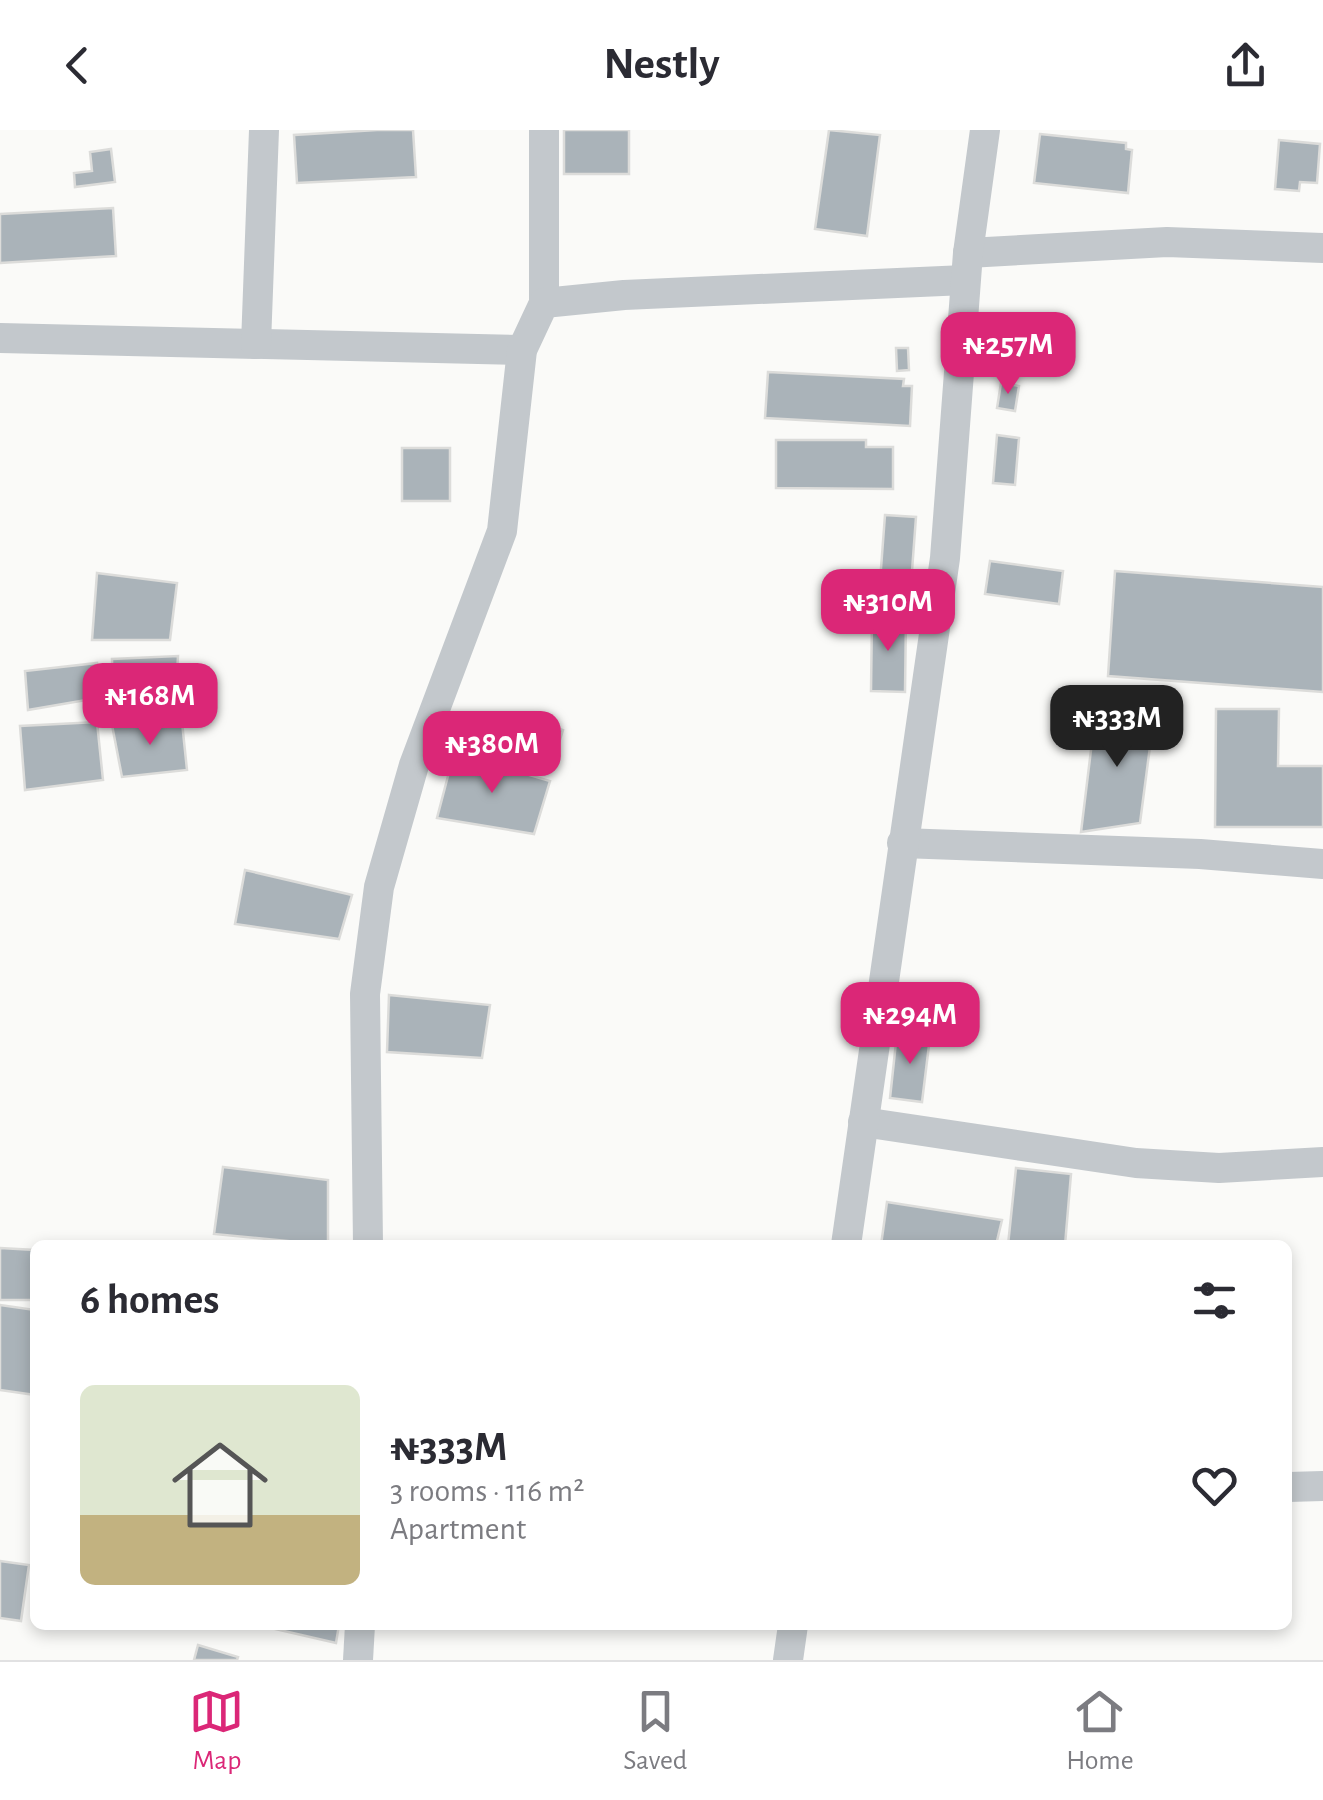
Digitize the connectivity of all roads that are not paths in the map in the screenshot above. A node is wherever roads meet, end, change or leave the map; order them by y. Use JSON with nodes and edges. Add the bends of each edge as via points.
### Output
{"nodes":[{"id":1,"x":264,"y":130,"type":"edge"},
{"id":2,"x":544,"y":130,"type":"edge"},
{"id":3,"x":985,"y":130,"type":"edge"},
{"id":4,"x":1323,"y":248,"type":"edge"},
{"id":5,"x":966,"y":267,"type":"junction"},
{"id":6,"x":544,"y":303,"type":"junction"},
{"id":7,"x":0,"y":338,"type":"edge"},
{"id":8,"x":256,"y":344,"type":"junction"},
{"id":9,"x":522,"y":350,"type":"junction"},
{"id":10,"x":902,"y":842,"type":"junction"},
{"id":11,"x":1323,"y":864,"type":"edge"},
{"id":12,"x":863,"y":1122,"type":"junction"},
{"id":13,"x":1323,"y":1162,"type":"edge"},
{"id":14,"x":368,"y":1240,"type":"edge"},
{"id":15,"x":847,"y":1240,"type":"edge"},
{"id":16,"x":1292,"y":1486,"type":"edge"},
{"id":17,"x":1323,"y":1486,"type":"edge"},
{"id":18,"x":360,"y":1630,"type":"edge"},
{"id":19,"x":791,"y":1630,"type":"edge"},
{"id":20,"x":358,"y":1660,"type":"edge"},
{"id":21,"x":788,"y":1660,"type":"edge"}],
"edges":[{"from":1,"to":8,"type":"street"},
{"from":2,"to":6,"type":"street"},
{"from":3,"to":5,"type":"street"},
{"from":4,"to":5,"type":"street","via":[[1167,242]]},
{"from":5,"to":6,"type":"street"},
{"from":5,"to":10,"type":"street","via":[[945,558]]},
{"from":6,"to":9,"type":"street"},
{"from":7,"to":8,"type":"street"},
{"from":8,"to":9,"type":"street"},
{"from":9,"to":14,"type":"street","via":[[502,530],[414,765],[379,887],[365,994]]},
{"from":10,"to":11,"type":"street"},
{"from":10,"to":12,"type":"street"},
{"from":12,"to":13,"type":"street","via":[[1136,1162],[1218,1168]]},
{"from":12,"to":15,"type":"street"},
{"from":16,"to":17,"type":"street"},
{"from":18,"to":20,"type":"street"},
{"from":19,"to":21,"type":"street"}]}
